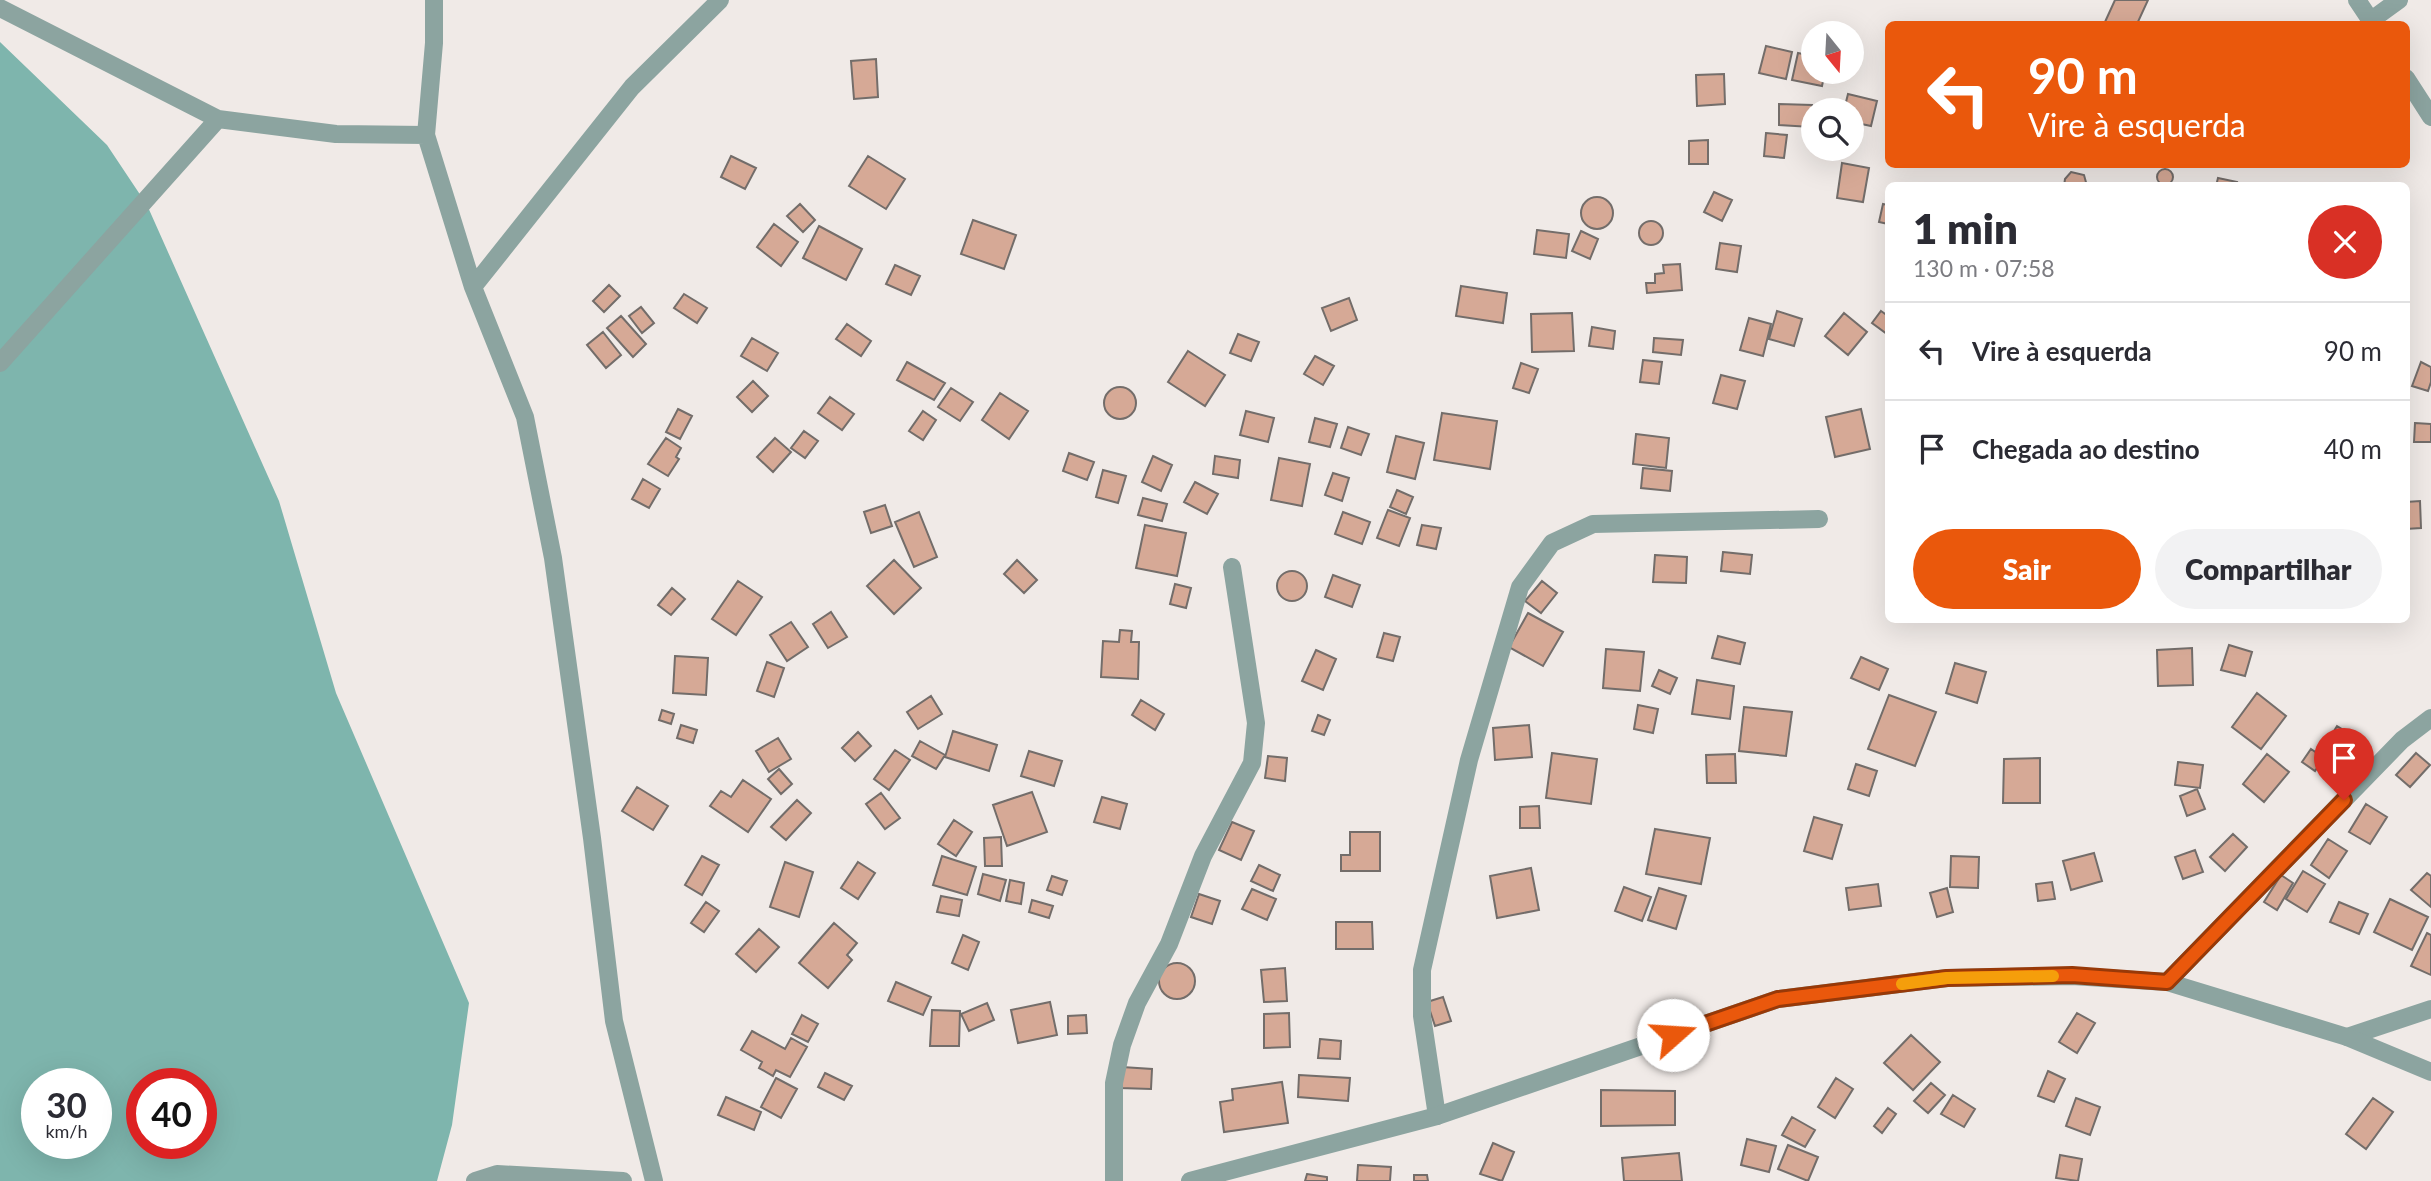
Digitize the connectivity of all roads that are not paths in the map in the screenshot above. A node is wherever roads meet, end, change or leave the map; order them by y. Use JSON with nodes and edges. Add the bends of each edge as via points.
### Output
{"nodes":[{"id":1,"x":434,"y":0,"type":"edge"},
{"id":2,"x":720,"y":0,"type":"edge"},
{"id":3,"x":2357,"y":0,"type":"edge"},
{"id":4,"x":2399,"y":0,"type":"edge"},
{"id":5,"x":0,"y":8,"type":"edge"},
{"id":6,"x":2370,"y":21,"type":"edge"},
{"id":7,"x":2373,"y":21,"type":"edge"},
{"id":8,"x":2410,"y":84,"type":"edge"},
{"id":9,"x":2431,"y":117,"type":"edge"},
{"id":10,"x":218,"y":119,"type":"junction"},
{"id":11,"x":426,"y":135,"type":"junction"},
{"id":12,"x":473,"y":287,"type":"junction"},
{"id":13,"x":0,"y":363,"type":"edge"},
{"id":14,"x":1819,"y":519,"type":"dead end"},
{"id":15,"x":1232,"y":567,"type":"dead end"},
{"id":16,"x":2431,"y":718,"type":"edge"},
{"id":17,"x":2167,"y":982,"type":"junction"},
{"id":18,"x":2431,"y":1009,"type":"edge"},
{"id":19,"x":2347,"y":1037,"type":"junction"},
{"id":20,"x":2431,"y":1072,"type":"edge"},
{"id":21,"x":1437,"y":1116,"type":"junction"},
{"id":22,"x":475,"y":1181,"type":"edge"},
{"id":23,"x":623,"y":1181,"type":"edge"},
{"id":24,"x":654,"y":1181,"type":"edge"},
{"id":25,"x":1114,"y":1181,"type":"edge"},
{"id":26,"x":1190,"y":1181,"type":"edge"}],
"edges":[{"from":1,"to":11,"type":"street"},
{"from":2,"to":12,"type":"street","via":[[632,87]]},
{"from":3,"to":6,"type":"street"},
{"from":4,"to":7,"type":"street"},
{"from":5,"to":10,"type":"street"},
{"from":8,"to":9,"type":"street"},
{"from":10,"to":11,"type":"street","via":[[336,134]]},
{"from":10,"to":13,"type":"street"},
{"from":11,"to":12,"type":"street"},
{"from":12,"to":24,"type":"street","via":[[525,417],[555,572],[614,1021]]},
{"from":14,"to":21,"type":"street","via":[[1593,524],[1552,543],[1520,587],[1469,760],[1422,970],[1422,1016]]},
{"from":15,"to":25,"type":"street","via":[[1255,723],[1252,763],[1203,856],[1122,1045],[1114,1083]]},
{"from":16,"to":17,"type":"street","via":[[2402,740]]},
{"from":17,"to":19,"type":"street"},
{"from":17,"to":21,"type":"street","via":[[2072,975],[1947,978],[1778,999]]},
{"from":18,"to":19,"type":"street"},
{"from":19,"to":20,"type":"street"},
{"from":21,"to":26,"type":"street"},
{"from":22,"to":23,"type":"street","via":[[497,1174]]}]}
